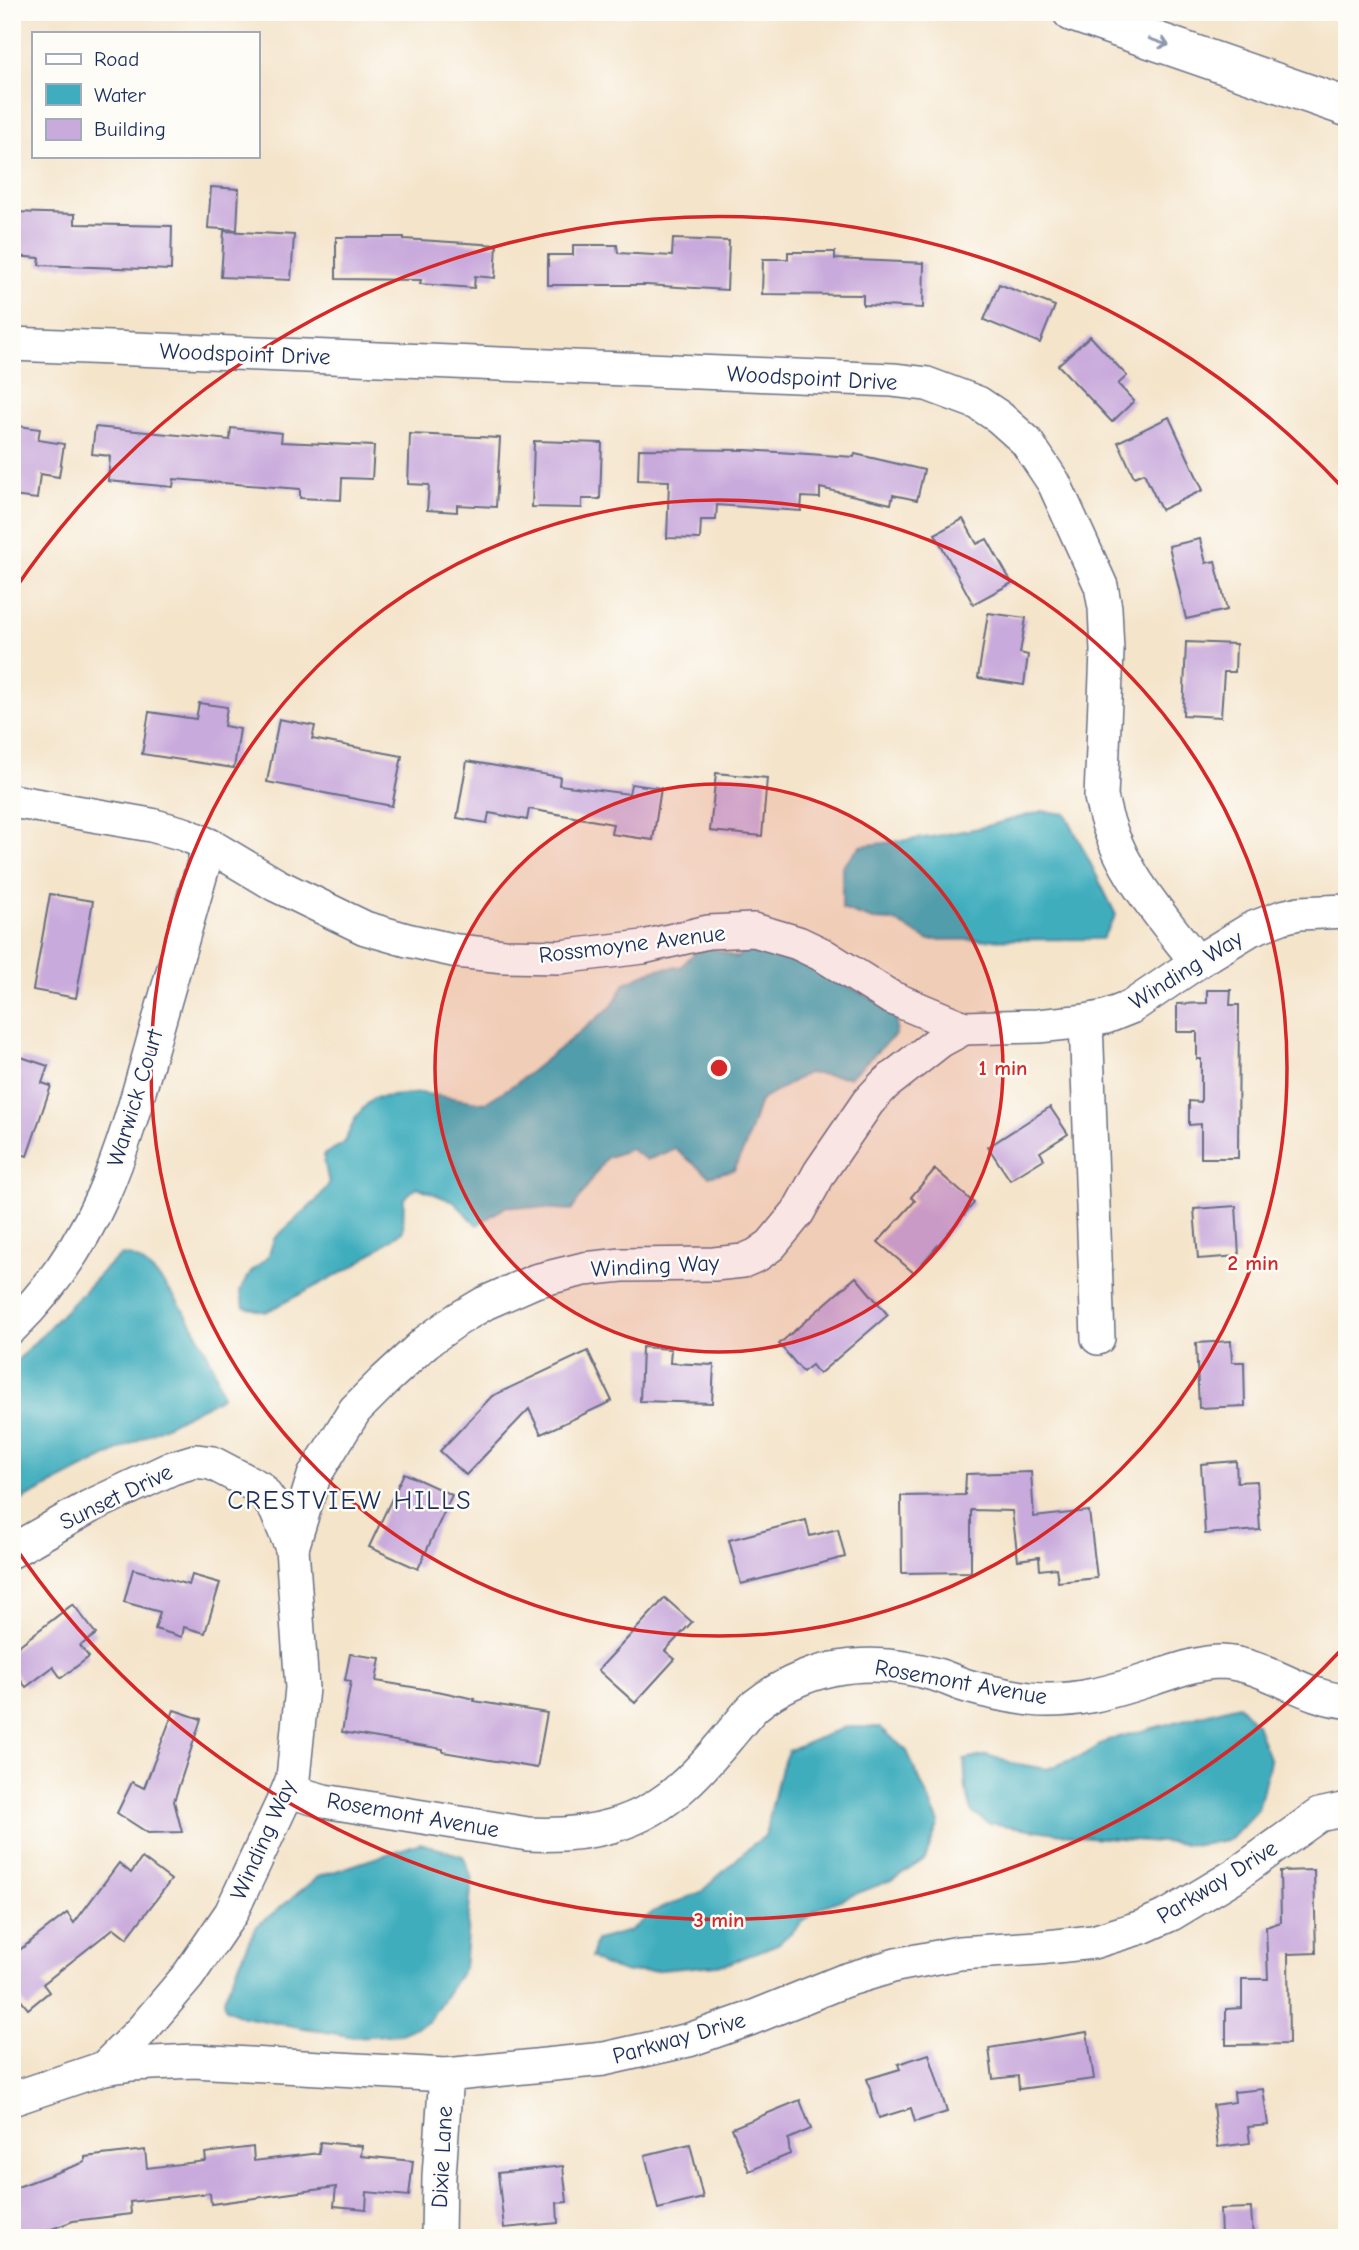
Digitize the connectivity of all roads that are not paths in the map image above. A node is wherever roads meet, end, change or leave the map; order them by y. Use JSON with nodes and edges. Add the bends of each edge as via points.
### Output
{"nodes":[{"id":1,"x":1072,"y":12,"type":"edge"},
{"id":2,"x":1347,"y":107,"type":"edge"},
{"id":3,"x":12,"y":344,"type":"edge"},
{"id":4,"x":12,"y":801,"type":"edge"},
{"id":5,"x":209,"y":845,"type":"junction"},
{"id":6,"x":1347,"y":911,"type":"edge"},
{"id":7,"x":1196,"y":962,"type":"junction"},
{"id":8,"x":1086,"y":1021,"type":"junction"},
{"id":9,"x":964,"y":1028,"type":"junction"},
{"id":10,"x":12,"y":1327,"type":"edge"},
{"id":11,"x":1098,"y":1338,"type":"dead end"},
{"id":12,"x":314,"y":1476,"type":"junction"},
{"id":13,"x":260,"y":1488,"type":"junction"},
{"id":14,"x":292,"y":1548,"type":"junction"},
{"id":15,"x":12,"y":1551,"type":"edge"},
{"id":16,"x":1347,"y":1701,"type":"edge"},
{"id":17,"x":288,"y":1791,"type":"junction"},
{"id":18,"x":1347,"y":1809,"type":"edge"},
{"id":19,"x":104,"y":2068,"type":"junction"},
{"id":20,"x":446,"y":2076,"type":"junction"},
{"id":21,"x":12,"y":2099,"type":"edge"},
{"id":22,"x":438,"y":2238,"type":"edge"}],
"edges":[{"from":1,"to":2,"type":"highway","one_way":true},
{"from":3,"to":7,"type":"street","name":"Woodspoint Drive","via":[[893,380],[927,384],[978,403],[1026,441],[1054,483],[1101,586],[1107,651],[1101,797],[1105,820],[1139,888]]},
{"from":4,"to":5,"type":"street","name":"Rossmoyne Avenue","via":[[151,825]]},
{"from":5,"to":9,"type":"street","name":"Rossmoyne Avenue","via":[[276,885],[365,928],[457,951],[561,957],[643,947],[708,932],[754,930],[798,943],[890,997]]},
{"from":5,"to":10,"type":"street","name":"Warwick Court","via":[[106,1193],[72,1255],[37,1303]]},
{"from":6,"to":7,"type":"street","name":"Winding Way","via":[[1282,917],[1251,929]]},
{"from":7,"to":8,"type":"street","name":"Winding Way","via":[[1131,1007]]},
{"from":8,"to":9,"type":"street","name":"Winding Way"},
{"from":8,"to":11,"type":"street"},
{"from":9,"to":12,"type":"street","name":"Winding Way","via":[[885,1084],[820,1172],[798,1212],[757,1255],[714,1264],[584,1269],[535,1281],[485,1303],[426,1342],[355,1410]]},
{"from":12,"to":13,"type":"street","via":[[286,1489]]},
{"from":12,"to":14,"type":"street","name":"Winding Way"},
{"from":13,"to":14,"type":"street","name":"Sunset Drive","via":[[276,1510]]},
{"from":13,"to":15,"type":"street","name":"Sunset Drive","via":[[212,1463],[195,1461],[89,1507]]},
{"from":14,"to":17,"type":"street","name":"Winding Way","via":[[302,1688]]},
{"from":16,"to":17,"type":"street","name":"Rosemont Avenue","via":[[1312,1693],[1265,1671],[1219,1662],[1196,1664],[1091,1696],[1041,1699],[968,1687],[912,1669],[862,1665],[813,1675],[774,1693],[754,1707],[684,1786],[616,1826],[587,1833],[528,1834]]},
{"from":17,"to":19,"type":"street","name":"Winding Way","via":[[231,1913],[188,1976]]},
{"from":18,"to":20,"type":"street","name":"Parkway Drive","via":[[1319,1815],[1234,1876],[1142,1927],[1093,1941],[959,1953],[896,1965],[689,2040],[604,2059]]},
{"from":19,"to":20,"type":"street","name":"Parkway Drive","via":[[194,2061]]},
{"from":19,"to":21,"type":"street","name":"Parkway Drive"},
{"from":20,"to":22,"type":"street","name":"Dixie Lane"}]}
